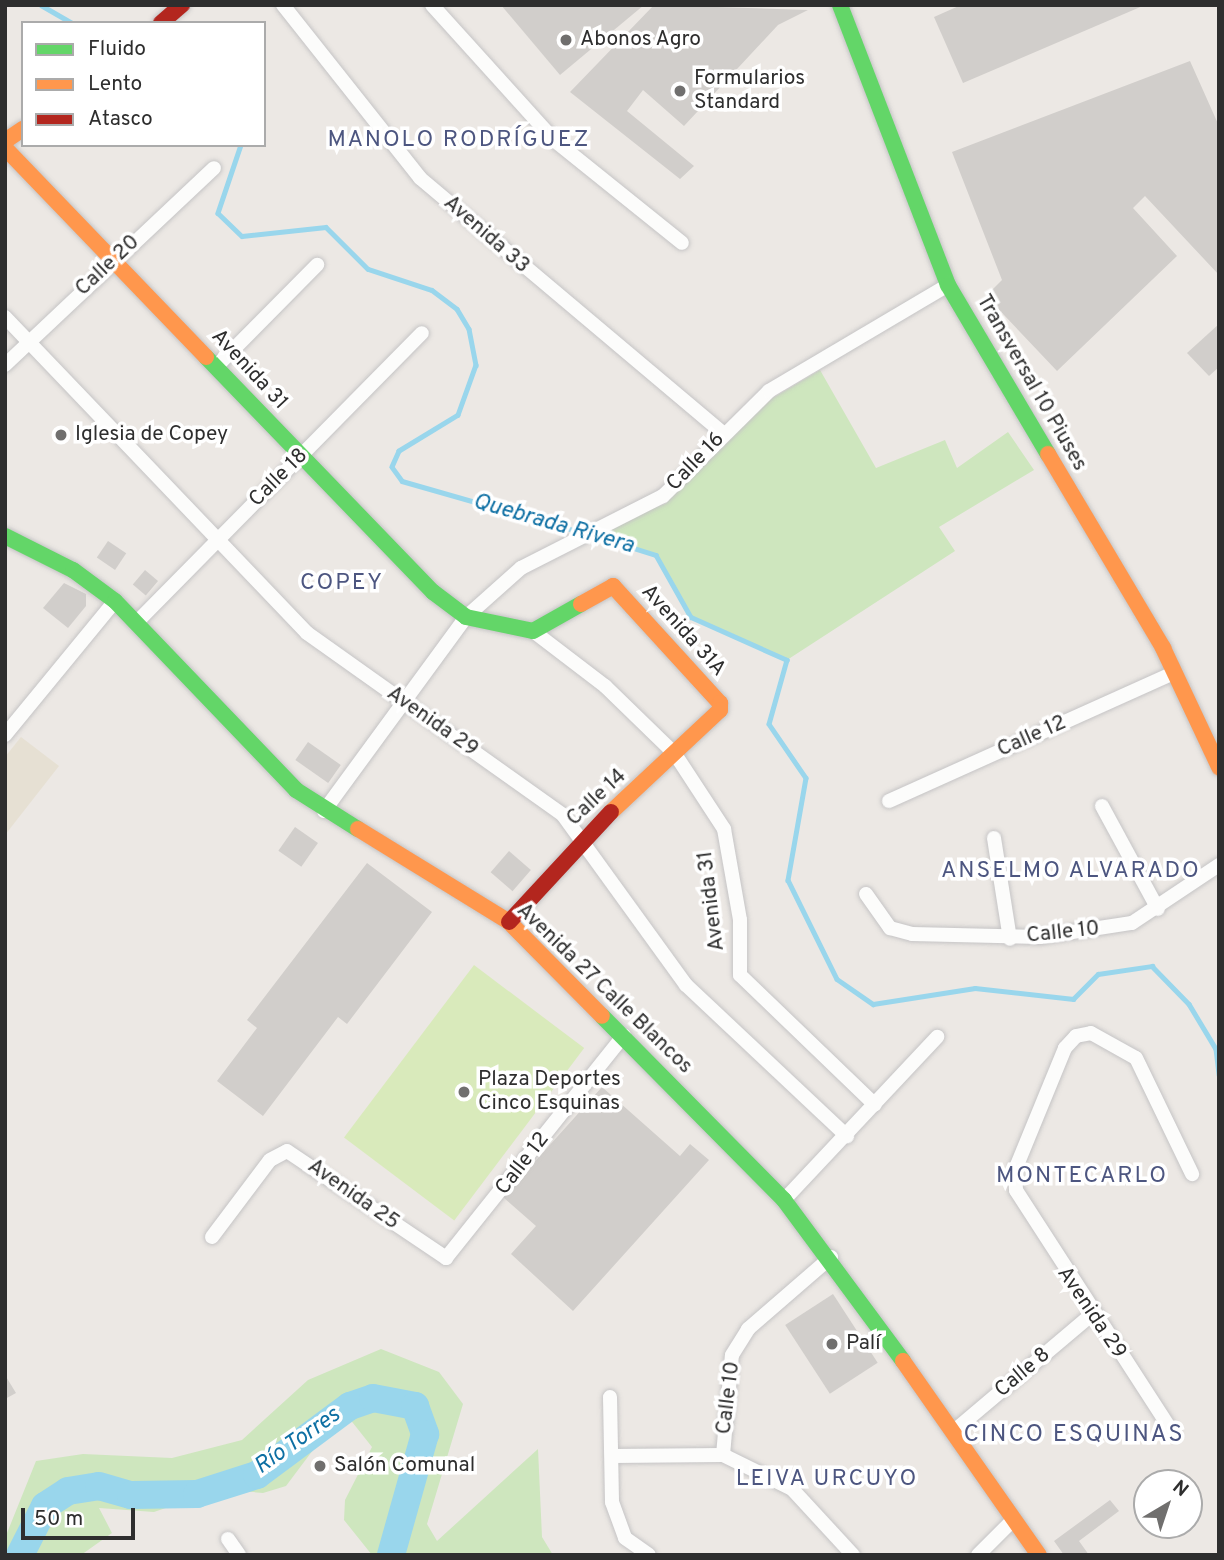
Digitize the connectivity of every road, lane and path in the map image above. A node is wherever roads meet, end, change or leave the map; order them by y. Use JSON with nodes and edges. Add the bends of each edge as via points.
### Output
{"nodes":[{"id":1,"x":182,"y":5,"type":"edge"},
{"id":2,"x":283,"y":5,"type":"edge"},
{"id":3,"x":432,"y":5,"type":"edge"},
{"id":4,"x":840,"y":5,"type":"edge"},
{"id":5,"x":163,"y":21,"type":"edge"},
{"id":6,"x":21,"y":130,"type":"edge"},
{"id":7,"x":5,"y":141,"type":"edge"},
{"id":8,"x":5,"y":148,"type":"edge"},
{"id":9,"x":214,"y":168,"type":"dead end"},
{"id":10,"x":682,"y":243,"type":"dead end"},
{"id":11,"x":115,"y":258,"type":"junction"},
{"id":12,"x":317,"y":265,"type":"dead end"},
{"id":13,"x":948,"y":285,"type":"junction"},
{"id":14,"x":5,"y":317,"type":"edge"},
{"id":15,"x":422,"y":333,"type":"dead end"},
{"id":16,"x":29,"y":341,"type":"junction"},
{"id":17,"x":5,"y":365,"type":"edge"},
{"id":18,"x":216,"y":367,"type":"junction"},
{"id":19,"x":723,"y":433,"type":"junction"},
{"id":20,"x":301,"y":456,"type":"junction"},
{"id":21,"x":218,"y":538,"type":"junction"},
{"id":22,"x":8,"y":542,"type":"edge"},
{"id":23,"x":114,"y":601,"type":"junction"},
{"id":24,"x":466,"y":617,"type":"junction"},
{"id":25,"x":136,"y":623,"type":"junction"},
{"id":26,"x":533,"y":631,"type":"junction"},
{"id":27,"x":1174,"y":673,"type":"junction"},
{"id":28,"x":403,"y":702,"type":"junction"},
{"id":29,"x":720,"y":710,"type":"joint"},
{"id":30,"x":5,"y":735,"type":"edge"},
{"id":31,"x":675,"y":754,"type":"junction"},
{"id":32,"x":1219,"y":767,"type":"edge"},
{"id":33,"x":889,"y":801,"type":"dead end"},
{"id":34,"x":1102,"y":806,"type":"dead end"},
{"id":35,"x":324,"y":811,"type":"junction"},
{"id":36,"x":584,"y":836,"type":"junction"},
{"id":37,"x":994,"y":838,"type":"dead end"},
{"id":38,"x":1219,"y":865,"type":"edge"},
{"id":39,"x":866,"y":894,"type":"dead end"},
{"id":40,"x":1158,"y":909,"type":"junction"},
{"id":41,"x":509,"y":922,"type":"junction"},
{"id":42,"x":1010,"y":939,"type":"junction"},
{"id":43,"x":624,"y":1035,"type":"junction"},
{"id":44,"x":937,"y":1037,"type":"dead end"},
{"id":45,"x":875,"y":1105,"type":"junction"},
{"id":46,"x":847,"y":1136,"type":"junction"},
{"id":47,"x":1192,"y":1174,"type":"dead end"},
{"id":48,"x":784,"y":1200,"type":"junction"},
{"id":49,"x":212,"y":1237,"type":"dead end"},
{"id":50,"x":831,"y":1257,"type":"junction"},
{"id":51,"x":446,"y":1258,"type":"joint"},
{"id":52,"x":1091,"y":1315,"type":"junction"},
{"id":53,"x":610,"y":1397,"type":"dead end"},
{"id":54,"x":955,"y":1430,"type":"junction"},
{"id":55,"x":1173,"y":1433,"type":"dead end"},
{"id":56,"x":723,"y":1455,"type":"junction"},
{"id":57,"x":612,"y":1456,"type":"junction"},
{"id":58,"x":1014,"y":1519,"type":"junction"},
{"id":59,"x":228,"y":1539,"type":"dead end"},
{"id":60,"x":239,"y":1555,"type":"edge"},
{"id":61,"x":649,"y":1555,"type":"edge"},
{"id":62,"x":853,"y":1555,"type":"edge"},
{"id":63,"x":978,"y":1555,"type":"edge"},
{"id":64,"x":1040,"y":1555,"type":"edge"}],
"edges":[{"from":1,"to":5,"type":"street"},
{"from":2,"to":19,"type":"street","name":"Avenida 33","via":[[420,178]]},
{"from":3,"to":10,"type":"street","via":[[554,140]]},
{"from":4,"to":13,"type":"street","name":"Transversal 10 Piuses"},
{"from":6,"to":7,"type":"street"},
{"from":8,"to":11,"type":"street","name":"Avenida 31"},
{"from":9,"to":11,"type":"street","name":"Calle 20"},
{"from":11,"to":16,"type":"street","name":"Calle 20"},
{"from":11,"to":18,"type":"street","name":"Avenida 31"},
{"from":12,"to":18,"type":"street"},
{"from":13,"to":19,"type":"street","name":"Calle 16","via":[[785,380]]},
{"from":13,"to":27,"type":"street","name":"Transversal 10 Piuses"},
{"from":14,"to":16,"type":"street","name":"Avenida 29"},
{"from":15,"to":20,"type":"street","name":"Calle 18"},
{"from":16,"to":17,"type":"street","name":"Calle 20"},
{"from":16,"to":21,"type":"street","name":"Avenida 29"},
{"from":18,"to":20,"type":"street","name":"Avenida 31"},
{"from":19,"to":24,"type":"street","name":"Calle 16","via":[[663,496],[605,521],[521,568]]},
{"from":20,"to":21,"type":"street","name":"Calle 18"},
{"from":20,"to":24,"type":"street","name":"Avenida 31","via":[[367,531]]},
{"from":21,"to":25,"type":"street","name":"Calle 18"},
{"from":21,"to":28,"type":"street","name":"Avenida 29","via":[[307,633]]},
{"from":22,"to":23,"type":"street","name":"Avenida 27 Calle Blancos","via":[[72,570]]},
{"from":23,"to":25,"type":"street","name":"Avenida 27 Calle Blancos"},
{"from":23,"to":30,"type":"street"},
{"from":24,"to":26,"type":"street"},
{"from":24,"to":28,"type":"street","name":"Calle 16"},
{"from":25,"to":35,"type":"street","name":"Avenida 27 Calle Blancos","via":[[262,762]]},
{"from":26,"to":29,"type":"street","name":"Avenida 31A","via":[[609,586],[718,701]]},
{"from":26,"to":31,"type":"street","name":"Avenida 31","via":[[605,687]]},
{"from":27,"to":32,"type":"street","name":"Transversal 10 Piuses"},
{"from":27,"to":33,"type":"street","name":"Calle 12"},
{"from":28,"to":35,"type":"street","name":"Calle 16"},
{"from":28,"to":36,"type":"street","name":"Avenida 29"},
{"from":29,"to":31,"type":"street","name":"Calle 14"},
{"from":31,"to":36,"type":"street","name":"Calle 14"},
{"from":31,"to":45,"type":"street","name":"Avenida 31","via":[[724,829],[740,920],[740,975]]},
{"from":34,"to":40,"type":"street"},
{"from":35,"to":41,"type":"street","name":"Avenida 27 Calle Blancos"},
{"from":36,"to":41,"type":"street","name":"Calle 14"},
{"from":36,"to":46,"type":"street","name":"Avenida 29","via":[[686,985]]},
{"from":37,"to":42,"type":"street"},
{"from":38,"to":40,"type":"street","name":"Calle 10"},
{"from":39,"to":42,"type":"street","name":"Calle 10","via":[[890,928]]},
{"from":40,"to":42,"type":"street","name":"Calle 10","via":[[1103,930]]},
{"from":41,"to":43,"type":"street","name":"Avenida 27 Calle Blancos"},
{"from":43,"to":48,"type":"street","name":"Avenida 27 Calle Blancos"},
{"from":43,"to":51,"type":"street","name":"Calle 12"},
{"from":44,"to":45,"type":"street"},
{"from":45,"to":46,"type":"street"},
{"from":46,"to":48,"type":"street"},
{"from":47,"to":52,"type":"street","name":"Avenida 29","via":[[1136,1058],[1091,1034],[1076,1036],[1065,1048],[1015,1170],[1016,1190]]},
{"from":48,"to":50,"type":"street","name":"Avenida 27 Calle Blancos"},
{"from":49,"to":51,"type":"street","name":"Avenida 25","via":[[270,1160],[287,1151]]},
{"from":50,"to":54,"type":"street","name":"Avenida 27 Calle Blancos"},
{"from":50,"to":56,"type":"street","name":"Calle 10","via":[[748,1329],[732,1355]]},
{"from":52,"to":54,"type":"street","name":"Calle 8"},
{"from":52,"to":55,"type":"street","name":"Avenida 29"},
{"from":53,"to":57,"type":"street"},
{"from":54,"to":58,"type":"street","name":"Avenida 27 Calle Blancos"},
{"from":56,"to":57,"type":"street"},
{"from":56,"to":62,"type":"street","via":[[792,1489]]},
{"from":57,"to":61,"type":"street","via":[[612,1502],[625,1538]]},
{"from":58,"to":63,"type":"street"},
{"from":58,"to":64,"type":"street","name":"Avenida 27 Calle Blancos"},
{"from":59,"to":60,"type":"street"}]}
